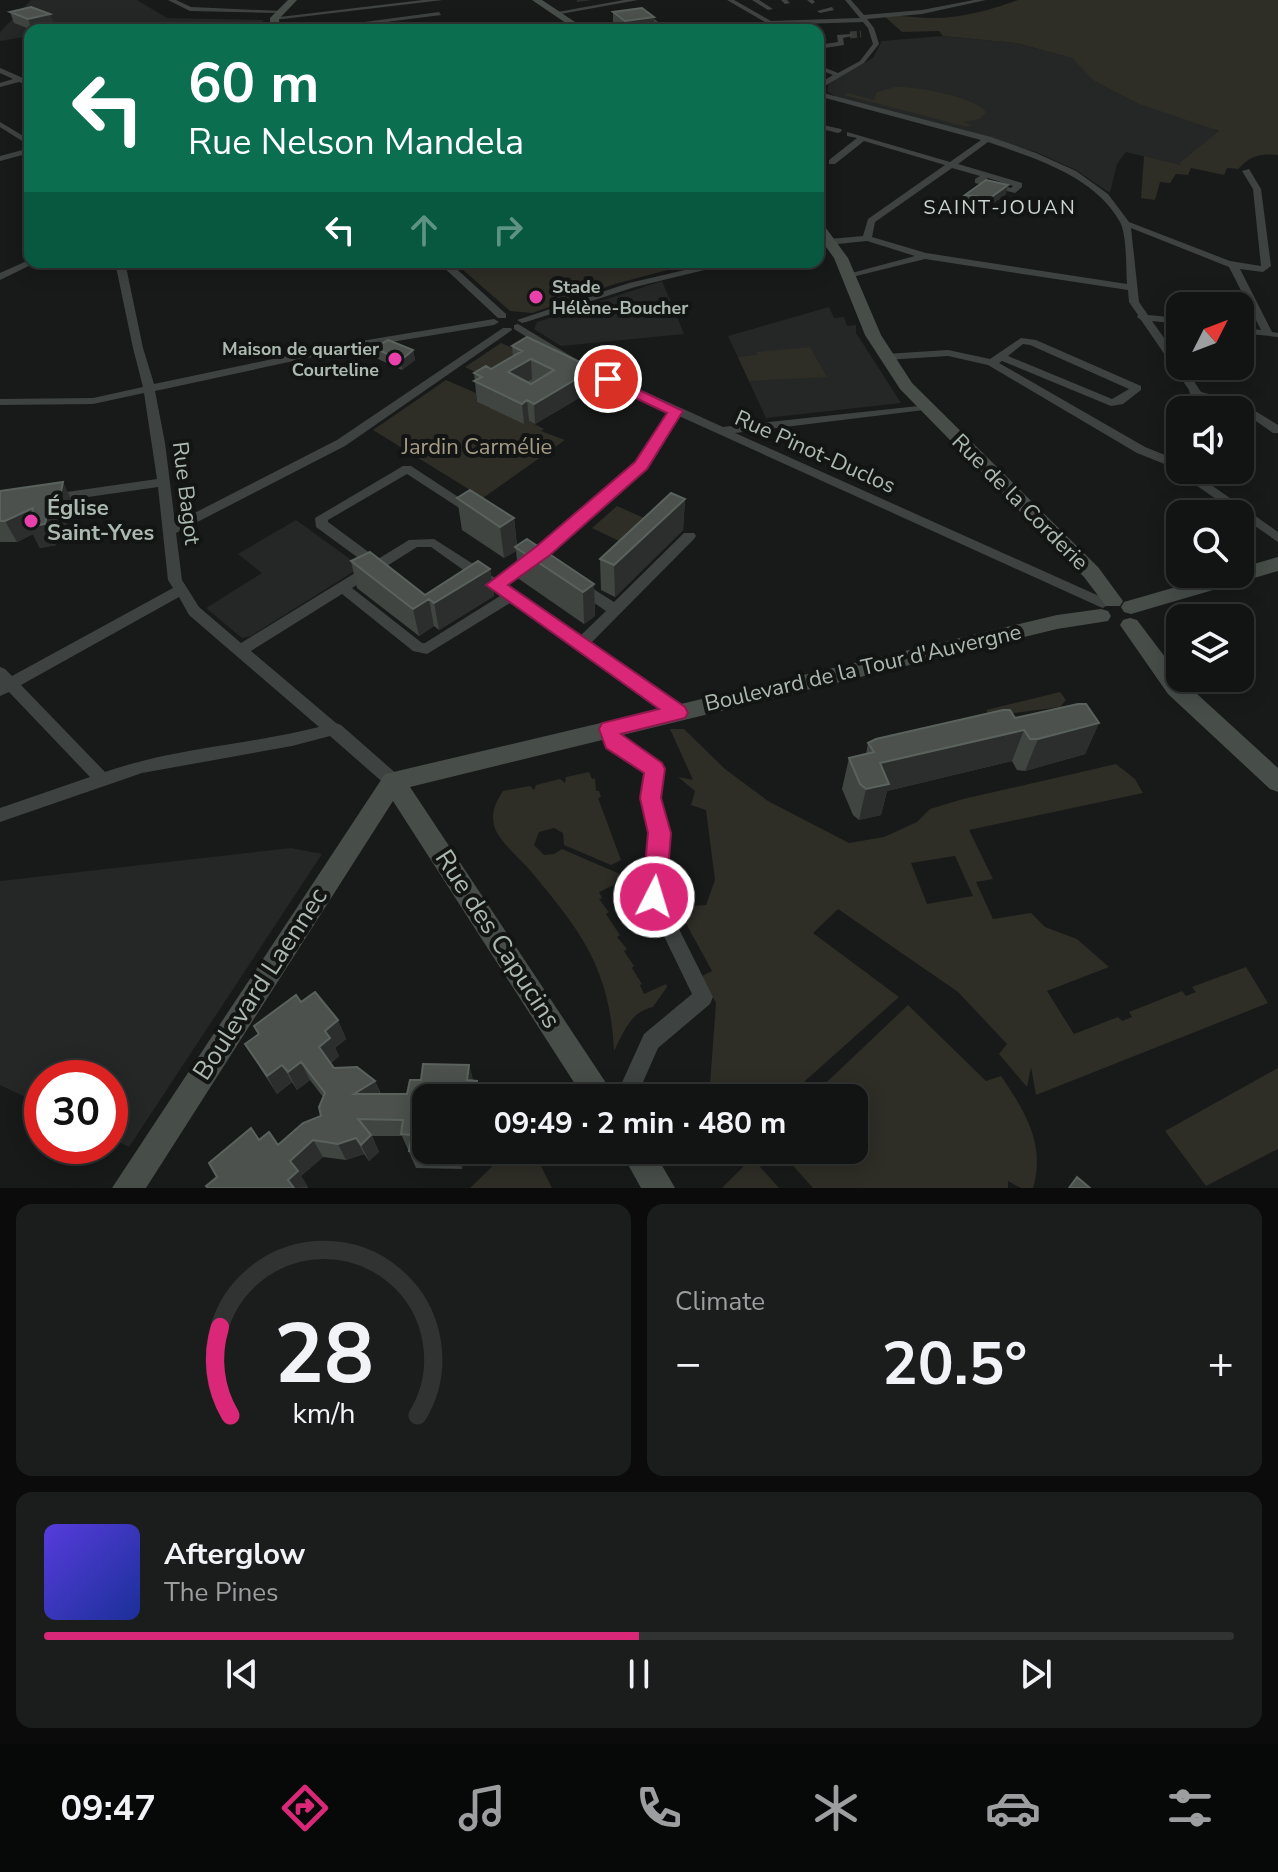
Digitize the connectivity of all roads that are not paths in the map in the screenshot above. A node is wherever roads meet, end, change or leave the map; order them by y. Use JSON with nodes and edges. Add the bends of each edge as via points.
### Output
{"nodes":[{"id":1,"x":171,"y":0,"type":"edge"},
{"id":2,"x":293,"y":0,"type":"edge"},
{"id":3,"x":440,"y":0,"type":"edge"},
{"id":4,"x":536,"y":0,"type":"edge"},
{"id":5,"x":730,"y":0,"type":"edge"},
{"id":6,"x":755,"y":0,"type":"edge"},
{"id":7,"x":983,"y":0,"type":"edge"},
{"id":8,"x":631,"y":1,"type":"edge"},
{"id":9,"x":852,"y":1,"type":"edge"},
{"id":10,"x":814,"y":6,"type":"edge"},
{"id":11,"x":770,"y":9,"type":"dead end"},
{"id":12,"x":832,"y":9,"type":"dead end"},
{"id":13,"x":555,"y":13,"type":"junction"},
{"id":14,"x":276,"y":14,"type":"junction"},
{"id":15,"x":439,"y":14,"type":"dead end"},
{"id":16,"x":863,"y":18,"type":"junction"},
{"id":17,"x":836,"y":20,"type":"junction"},
{"id":18,"x":275,"y":24,"type":"edge"},
{"id":19,"x":357,"y":24,"type":"edge"},
{"id":20,"x":572,"y":24,"type":"edge"},
{"id":21,"x":657,"y":24,"type":"edge"},
{"id":22,"x":861,"y":34,"type":"tunnel mouth"},
{"id":23,"x":875,"y":34,"type":"junction"},
{"id":24,"x":850,"y":35,"type":"tunnel mouth"},
{"id":25,"x":824,"y":46,"type":"edge"},
{"id":26,"x":824,"y":69,"type":"edge"},
{"id":27,"x":0,"y":70,"type":"edge"},
{"id":28,"x":838,"y":75,"type":"junction"},
{"id":29,"x":24,"y":81,"type":"edge"},
{"id":30,"x":24,"y":82,"type":"edge"},
{"id":31,"x":0,"y":85,"type":"edge"},
{"id":32,"x":824,"y":86,"type":"edge"},
{"id":33,"x":824,"y":93,"type":"edge"},
{"id":34,"x":0,"y":124,"type":"edge"},
{"id":35,"x":824,"y":128,"type":"edge"},
{"id":36,"x":838,"y":131,"type":"dead end"},
{"id":37,"x":850,"y":134,"type":"dead end"},
{"id":38,"x":862,"y":138,"type":"junction"},
{"id":39,"x":24,"y":140,"type":"edge"},
{"id":40,"x":986,"y":140,"type":"junction"},
{"id":41,"x":24,"y":152,"type":"edge"},
{"id":42,"x":0,"y":159,"type":"edge"},
{"id":43,"x":832,"y":162,"type":"dead end"},
{"id":44,"x":951,"y":165,"type":"junction"},
{"id":45,"x":1246,"y":171,"type":"dead end"},
{"id":46,"x":986,"y":176,"type":"dead end"},
{"id":47,"x":1126,"y":224,"type":"junction"},
{"id":48,"x":867,"y":238,"type":"junction"},
{"id":49,"x":824,"y":242,"type":"edge"},
{"id":50,"x":925,"y":256,"type":"junction"},
{"id":51,"x":1233,"y":265,"type":"junction"},
{"id":52,"x":24,"y":266,"type":"edge"},
{"id":53,"x":121,"y":268,"type":"edge"},
{"id":54,"x":449,"y":268,"type":"edge"},
{"id":55,"x":706,"y":268,"type":"edge"},
{"id":56,"x":851,"y":276,"type":"junction"},
{"id":57,"x":0,"y":277,"type":"edge"},
{"id":58,"x":1132,"y":284,"type":"junction"},
{"id":59,"x":1142,"y":317,"type":"junction"},
{"id":60,"x":498,"y":319,"type":"junction"},
{"id":61,"x":1166,"y":320,"type":"edge"},
{"id":62,"x":516,"y":326,"type":"junction"},
{"id":63,"x":1273,"y":335,"type":"edge"},
{"id":64,"x":885,"y":357,"type":"junction"},
{"id":65,"x":996,"y":359,"type":"junction"},
{"id":66,"x":149,"y":385,"type":"junction"},
{"id":67,"x":1198,"y":395,"type":"joint"},
{"id":68,"x":0,"y":402,"type":"edge"},
{"id":69,"x":924,"y":407,"type":"junction"},
{"id":70,"x":676,"y":411,"type":"junction"},
{"id":71,"x":1277,"y":430,"type":"edge"},
{"id":72,"x":718,"y":431,"type":"junction"},
{"id":73,"x":1166,"y":460,"type":"edge"},
{"id":74,"x":163,"y":482,"type":"junction"},
{"id":75,"x":1202,"y":484,"type":"edge"},
{"id":76,"x":46,"y":499,"type":"edge"},
{"id":77,"x":490,"y":522,"type":"edge"},
{"id":78,"x":170,"y":531,"type":"junction"},
{"id":79,"x":689,"y":536,"type":"dead end"},
{"id":80,"x":1278,"y":538,"type":"edge"},
{"id":81,"x":527,"y":546,"type":"edge"},
{"id":82,"x":539,"y":554,"type":"junction"},
{"id":83,"x":1278,"y":564,"type":"edge"},
{"id":84,"x":377,"y":565,"type":"junction"},
{"id":85,"x":568,"y":579,"type":"edge"},
{"id":86,"x":495,"y":585,"type":"junction"},
{"id":87,"x":342,"y":587,"type":"junction"},
{"id":88,"x":179,"y":591,"type":"junction"},
{"id":89,"x":510,"y":596,"type":"junction"},
{"id":90,"x":615,"y":610,"type":"junction"},
{"id":91,"x":1115,"y":610,"type":"junction"},
{"id":92,"x":581,"y":644,"type":"junction"},
{"id":93,"x":240,"y":651,"type":"junction"},
{"id":94,"x":3,"y":683,"type":"edge"},
{"id":95,"x":678,"y":713,"type":"junction"},
{"id":96,"x":335,"y":729,"type":"junction"},
{"id":97,"x":609,"y":729,"type":"junction"},
{"id":98,"x":102,"y":779,"type":"junction"},
{"id":99,"x":393,"y":781,"type":"junction"},
{"id":100,"x":1278,"y":782,"type":"edge"},
{"id":101,"x":0,"y":815,"type":"edge"},
{"id":102,"x":592,"y":1084,"type":"edge"},
{"id":103,"x":631,"y":1084,"type":"edge"},
{"id":104,"x":644,"y":1164,"type":"edge"},
{"id":105,"x":128,"y":1188,"type":"edge"},
{"id":106,"x":659,"y":1188,"type":"edge"}],
"edges":[{"from":1,"to":14,"type":"street","via":[[190,9]]},
{"from":2,"to":14,"type":"street"},
{"from":3,"to":14,"type":"street"},
{"from":4,"to":13,"type":"street"},
{"from":5,"to":17,"type":"street","via":[[770,23]]},
{"from":6,"to":11,"type":"street"},
{"from":7,"to":16,"type":"street"},
{"from":8,"to":13,"type":"street"},
{"from":8,"to":21,"type":"street"},
{"from":9,"to":16,"type":"street"},
{"from":10,"to":12,"type":"street"},
{"from":10,"to":17,"type":"street"},
{"from":13,"to":20,"type":"street"},
{"from":14,"to":18,"type":"street"},
{"from":15,"to":19,"type":"street"},
{"from":16,"to":17,"type":"street"},
{"from":16,"to":23,"type":"street"},
{"from":22,"to":23,"type":"street"},
{"from":23,"to":28,"type":"street","via":[[870,55]]},
{"from":24,"to":25,"type":"street","via":[[839,36],[842,44]]},
{"from":26,"to":28,"type":"street"},
{"from":27,"to":29,"type":"street"},
{"from":28,"to":32,"type":"street"},
{"from":30,"to":31,"type":"street"},
{"from":33,"to":40,"type":"street"},
{"from":34,"to":39,"type":"street"},
{"from":35,"to":36,"type":"street"},
{"from":37,"to":38,"type":"street"},
{"from":38,"to":43,"type":"street"},
{"from":38,"to":44,"type":"street"},
{"from":40,"to":44,"type":"street"},
{"from":40,"to":47,"type":"street","via":[[1048,160],[1085,179],[1112,202]]},
{"from":41,"to":42,"type":"street"},
{"from":44,"to":46,"type":"street"},
{"from":44,"to":48,"type":"street","via":[[871,221]]},
{"from":45,"to":51,"type":"street","via":[[1257,189],[1266,266]]},
{"from":47,"to":51,"type":"street"},
{"from":47,"to":58,"type":"street"},
{"from":48,"to":49,"type":"street"},
{"from":48,"to":50,"type":"street"},
{"from":49,"to":56,"type":"street","name":"Rue de la Corderie"},
{"from":50,"to":56,"type":"street"},
{"from":50,"to":58,"type":"street"},
{"from":51,"to":63,"type":"street"},
{"from":52,"to":57,"type":"street"},
{"from":53,"to":66,"type":"street","name":"Rue Bagot"},
{"from":54,"to":60,"type":"street"},
{"from":55,"to":62,"type":"street","via":[[611,290]]},
{"from":56,"to":64,"type":"street","name":"Rue de la Corderie"},
{"from":58,"to":59,"type":"street"},
{"from":59,"to":61,"type":"street"},
{"from":59,"to":67,"type":"street"},
{"from":60,"to":62,"type":"street","name":"Rue Pinot-Duclos","via":[[496,326]]},
{"from":60,"to":62,"type":"street","via":[[515,316]]},
{"from":60,"to":66,"type":"street"},
{"from":62,"to":70,"type":"street","name":"Rue Pinot-Duclos","via":[[580,366]]},
{"from":62,"to":78,"type":"street","via":[[341,443]]},
{"from":64,"to":65,"type":"street","via":[[948,353]]},
{"from":64,"to":69,"type":"street","name":"Rue de la Corderie"},
{"from":65,"to":65,"type":"street","via":[[1111,403],[1136,386],[1032,342],[1021,341]]},
{"from":65,"to":73,"type":"street","via":[[1141,450]]},
{"from":66,"to":68,"type":"street","via":[[93,401]]},
{"from":66,"to":74,"type":"street","name":"Rue Bagot"},
{"from":67,"to":71,"type":"street","via":[[1238,405]]},
{"from":69,"to":72,"type":"street"},
{"from":69,"to":91,"type":"street","name":"Rue de la Corderie","via":[[1091,572]]},
{"from":70,"to":72,"type":"street","name":"Rue Pinot-Duclos"},
{"from":70,"to":82,"type":"street","via":[[641,466]]},
{"from":72,"to":91,"type":"street","name":"Rue Pinot-Duclos"},
{"from":74,"to":76,"type":"street"},
{"from":74,"to":78,"type":"street","name":"Rue Bagot"},
{"from":75,"to":80,"type":"street"},
{"from":77,"to":84,"type":"street","via":[[412,470],[402,470],[319,521]]},
{"from":78,"to":88,"type":"street","name":"Rue Bagot"},
{"from":79,"to":90,"type":"street"},
{"from":81,"to":82,"type":"street"},
{"from":82,"to":86,"type":"street"},
{"from":83,"to":91,"type":"street","name":"Boulevard de la Tour d'Auvergne"},
{"from":84,"to":86,"type":"street","via":[[414,543],[434,543]]},
{"from":84,"to":87,"type":"street"},
{"from":85,"to":90,"type":"street"},
{"from":86,"to":89,"type":"street"},
{"from":87,"to":89,"type":"street","via":[[427,649]]},
{"from":87,"to":93,"type":"street"},
{"from":88,"to":93,"type":"street"},
{"from":88,"to":94,"type":"street"},
{"from":89,"to":92,"type":"street"},
{"from":90,"to":92,"type":"street"},
{"from":91,"to":95,"type":"street","name":"Boulevard de la Tour d'Auvergne"},
{"from":91,"to":100,"type":"street","name":"Rue de la Corderie","via":[[1176,688]]},
{"from":92,"to":95,"type":"street"},
{"from":93,"to":96,"type":"street"},
{"from":94,"to":98,"type":"street"},
{"from":95,"to":97,"type":"street","name":"Boulevard de la Tour d'Auvergne"},
{"from":96,"to":98,"type":"street","via":[[141,766]]},
{"from":96,"to":99,"type":"street"},
{"from":97,"to":99,"type":"street","name":"Boulevard de la Tour d'Auvergne"},
{"from":97,"to":103,"type":"street","via":[[614,743],[655,769],[651,798],[659,833],[654,897],[703,997],[651,1041]]},
{"from":98,"to":101,"type":"street"},
{"from":99,"to":102,"type":"street","name":"Rue des Capucins"},
{"from":99,"to":105,"type":"street","name":"Boulevard Laennec"},
{"from":104,"to":106,"type":"street"}]}
